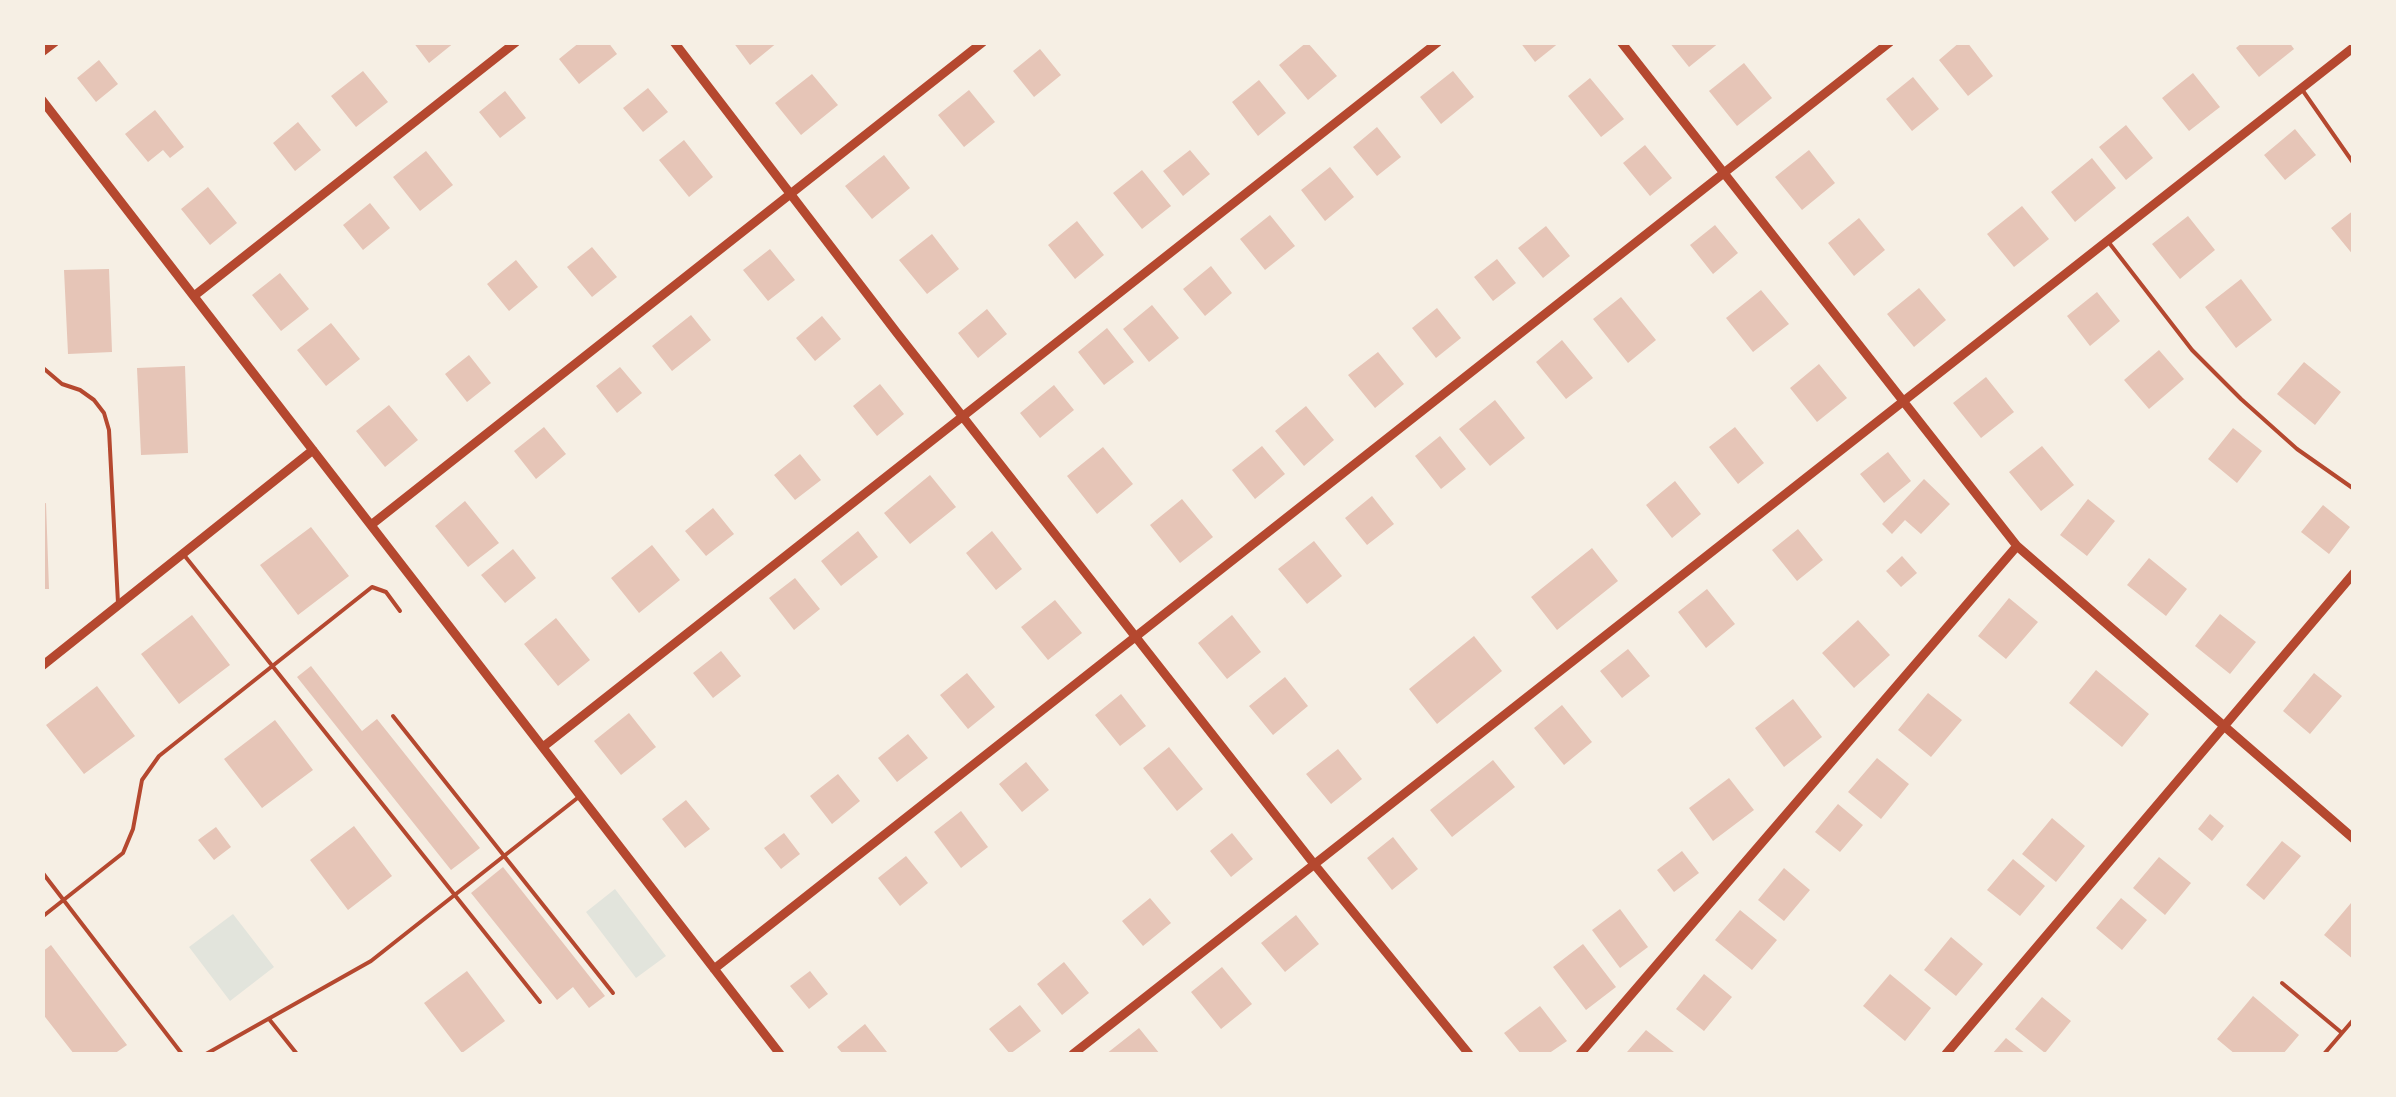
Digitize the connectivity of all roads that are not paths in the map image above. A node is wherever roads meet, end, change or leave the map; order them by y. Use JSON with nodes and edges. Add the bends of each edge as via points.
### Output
{"nodes":[{"id":1,"x":55,"y":42,"type":"edge"},
{"id":2,"x":516,"y":42,"type":"edge"},
{"id":3,"x":674,"y":42,"type":"edge"},
{"id":4,"x":984,"y":42,"type":"edge"},
{"id":5,"x":1438,"y":42,"type":"edge"},
{"id":6,"x":1621,"y":42,"type":"edge"},
{"id":7,"x":1890,"y":42,"type":"edge"},
{"id":8,"x":2354,"y":47,"type":"edge"},
{"id":9,"x":42,"y":52,"type":"edge"},
{"id":10,"x":2301,"y":88,"type":"junction"},
{"id":11,"x":42,"y":100,"type":"edge"},
{"id":12,"x":2354,"y":164,"type":"edge"},
{"id":13,"x":1724,"y":173,"type":"junction"},
{"id":14,"x":789,"y":196,"type":"junction"},
{"id":15,"x":2107,"y":240,"type":"junction"},
{"id":16,"x":194,"y":296,"type":"junction"},
{"id":17,"x":42,"y":367,"type":"edge"},
{"id":18,"x":1903,"y":401,"type":"junction"},
{"id":19,"x":963,"y":417,"type":"junction"},
{"id":20,"x":312,"y":450,"type":"junction"},
{"id":21,"x":2354,"y":489,"type":"edge"},
{"id":22,"x":370,"y":525,"type":"junction"},
{"id":23,"x":2017,"y":546,"type":"junction"},
{"id":24,"x":184,"y":554,"type":"junction"},
{"id":25,"x":2354,"y":573,"type":"edge"},
{"id":26,"x":118,"y":603,"type":"junction"},
{"id":27,"x":400,"y":611,"type":"dead end"},
{"id":28,"x":1136,"y":637,"type":"junction"},
{"id":29,"x":272,"y":665,"type":"junction"},
{"id":30,"x":42,"y":666,"type":"edge"},
{"id":31,"x":393,"y":716,"type":"dead end"},
{"id":32,"x":2224,"y":726,"type":"junction"},
{"id":33,"x":543,"y":748,"type":"junction"},
{"id":34,"x":580,"y":796,"type":"junction"},
{"id":35,"x":2354,"y":838,"type":"edge"},
{"id":36,"x":504,"y":856,"type":"junction"},
{"id":37,"x":1314,"y":864,"type":"junction"},
{"id":38,"x":42,"y":872,"type":"edge"},
{"id":39,"x":455,"y":895,"type":"junction"},
{"id":40,"x":64,"y":900,"type":"junction"},
{"id":41,"x":42,"y":917,"type":"edge"},
{"id":42,"x":714,"y":969,"type":"junction"},
{"id":43,"x":2282,"y":983,"type":"dead end"},
{"id":44,"x":613,"y":993,"type":"dead end"},
{"id":45,"x":540,"y":1002,"type":"dead end"},
{"id":46,"x":270,"y":1019,"type":"junction"},
{"id":47,"x":2354,"y":1019,"type":"edge"},
{"id":48,"x":2342,"y":1033,"type":"junction"},
{"id":49,"x":182,"y":1054,"type":"edge"},
{"id":50,"x":206,"y":1054,"type":"edge"},
{"id":51,"x":296,"y":1054,"type":"edge"},
{"id":52,"x":780,"y":1054,"type":"edge"},
{"id":53,"x":1072,"y":1054,"type":"edge"},
{"id":54,"x":1468,"y":1054,"type":"edge"},
{"id":55,"x":1580,"y":1054,"type":"edge"},
{"id":56,"x":1946,"y":1054,"type":"edge"},
{"id":57,"x":2324,"y":1054,"type":"edge"}],
"edges":[{"from":1,"to":9,"type":"street"},
{"from":2,"to":16,"type":"street"},
{"from":3,"to":14,"type":"street"},
{"from":4,"to":14,"type":"street"},
{"from":5,"to":19,"type":"street"},
{"from":6,"to":13,"type":"street"},
{"from":7,"to":13,"type":"street"},
{"from":8,"to":10,"type":"street"},
{"from":10,"to":12,"type":"lane"},
{"from":10,"to":15,"type":"street"},
{"from":11,"to":16,"type":"street"},
{"from":13,"to":18,"type":"street"},
{"from":13,"to":28,"type":"street"},
{"from":14,"to":19,"type":"street"},
{"from":14,"to":22,"type":"street"},
{"from":15,"to":18,"type":"street"},
{"from":15,"to":21,"type":"lane","via":[[2192,350],[2297,449]]},
{"from":16,"to":20,"type":"street"},
{"from":17,"to":26,"type":"lane","via":[[104,413]]},
{"from":18,"to":23,"type":"street"},
{"from":18,"to":37,"type":"street"},
{"from":19,"to":28,"type":"street"},
{"from":19,"to":33,"type":"street"},
{"from":20,"to":22,"type":"street"},
{"from":20,"to":24,"type":"street"},
{"from":22,"to":33,"type":"street"},
{"from":23,"to":32,"type":"street"},
{"from":23,"to":55,"type":"street"},
{"from":24,"to":26,"type":"street"},
{"from":24,"to":29,"type":"lane"},
{"from":25,"to":32,"type":"street"},
{"from":26,"to":30,"type":"street"},
{"from":27,"to":29,"type":"lane","via":[[386,592],[372,587]]},
{"from":28,"to":37,"type":"street"},
{"from":28,"to":42,"type":"street"},
{"from":29,"to":39,"type":"lane"},
{"from":29,"to":40,"type":"lane","via":[[148,768],[123,853]]},
{"from":31,"to":36,"type":"lane"},
{"from":32,"to":35,"type":"street"},
{"from":32,"to":56,"type":"street"},
{"from":33,"to":34,"type":"street"},
{"from":34,"to":36,"type":"lane"},
{"from":34,"to":42,"type":"street"},
{"from":36,"to":39,"type":"lane"},
{"from":36,"to":44,"type":"lane"},
{"from":37,"to":53,"type":"street"},
{"from":37,"to":54,"type":"street"},
{"from":38,"to":40,"type":"lane"},
{"from":39,"to":45,"type":"lane"},
{"from":39,"to":46,"type":"lane","via":[[370,961]]},
{"from":40,"to":41,"type":"lane"},
{"from":40,"to":49,"type":"lane"},
{"from":42,"to":52,"type":"street"},
{"from":43,"to":48,"type":"lane"},
{"from":46,"to":50,"type":"lane"},
{"from":46,"to":51,"type":"lane"},
{"from":47,"to":48,"type":"lane"},
{"from":48,"to":57,"type":"lane"}]}
